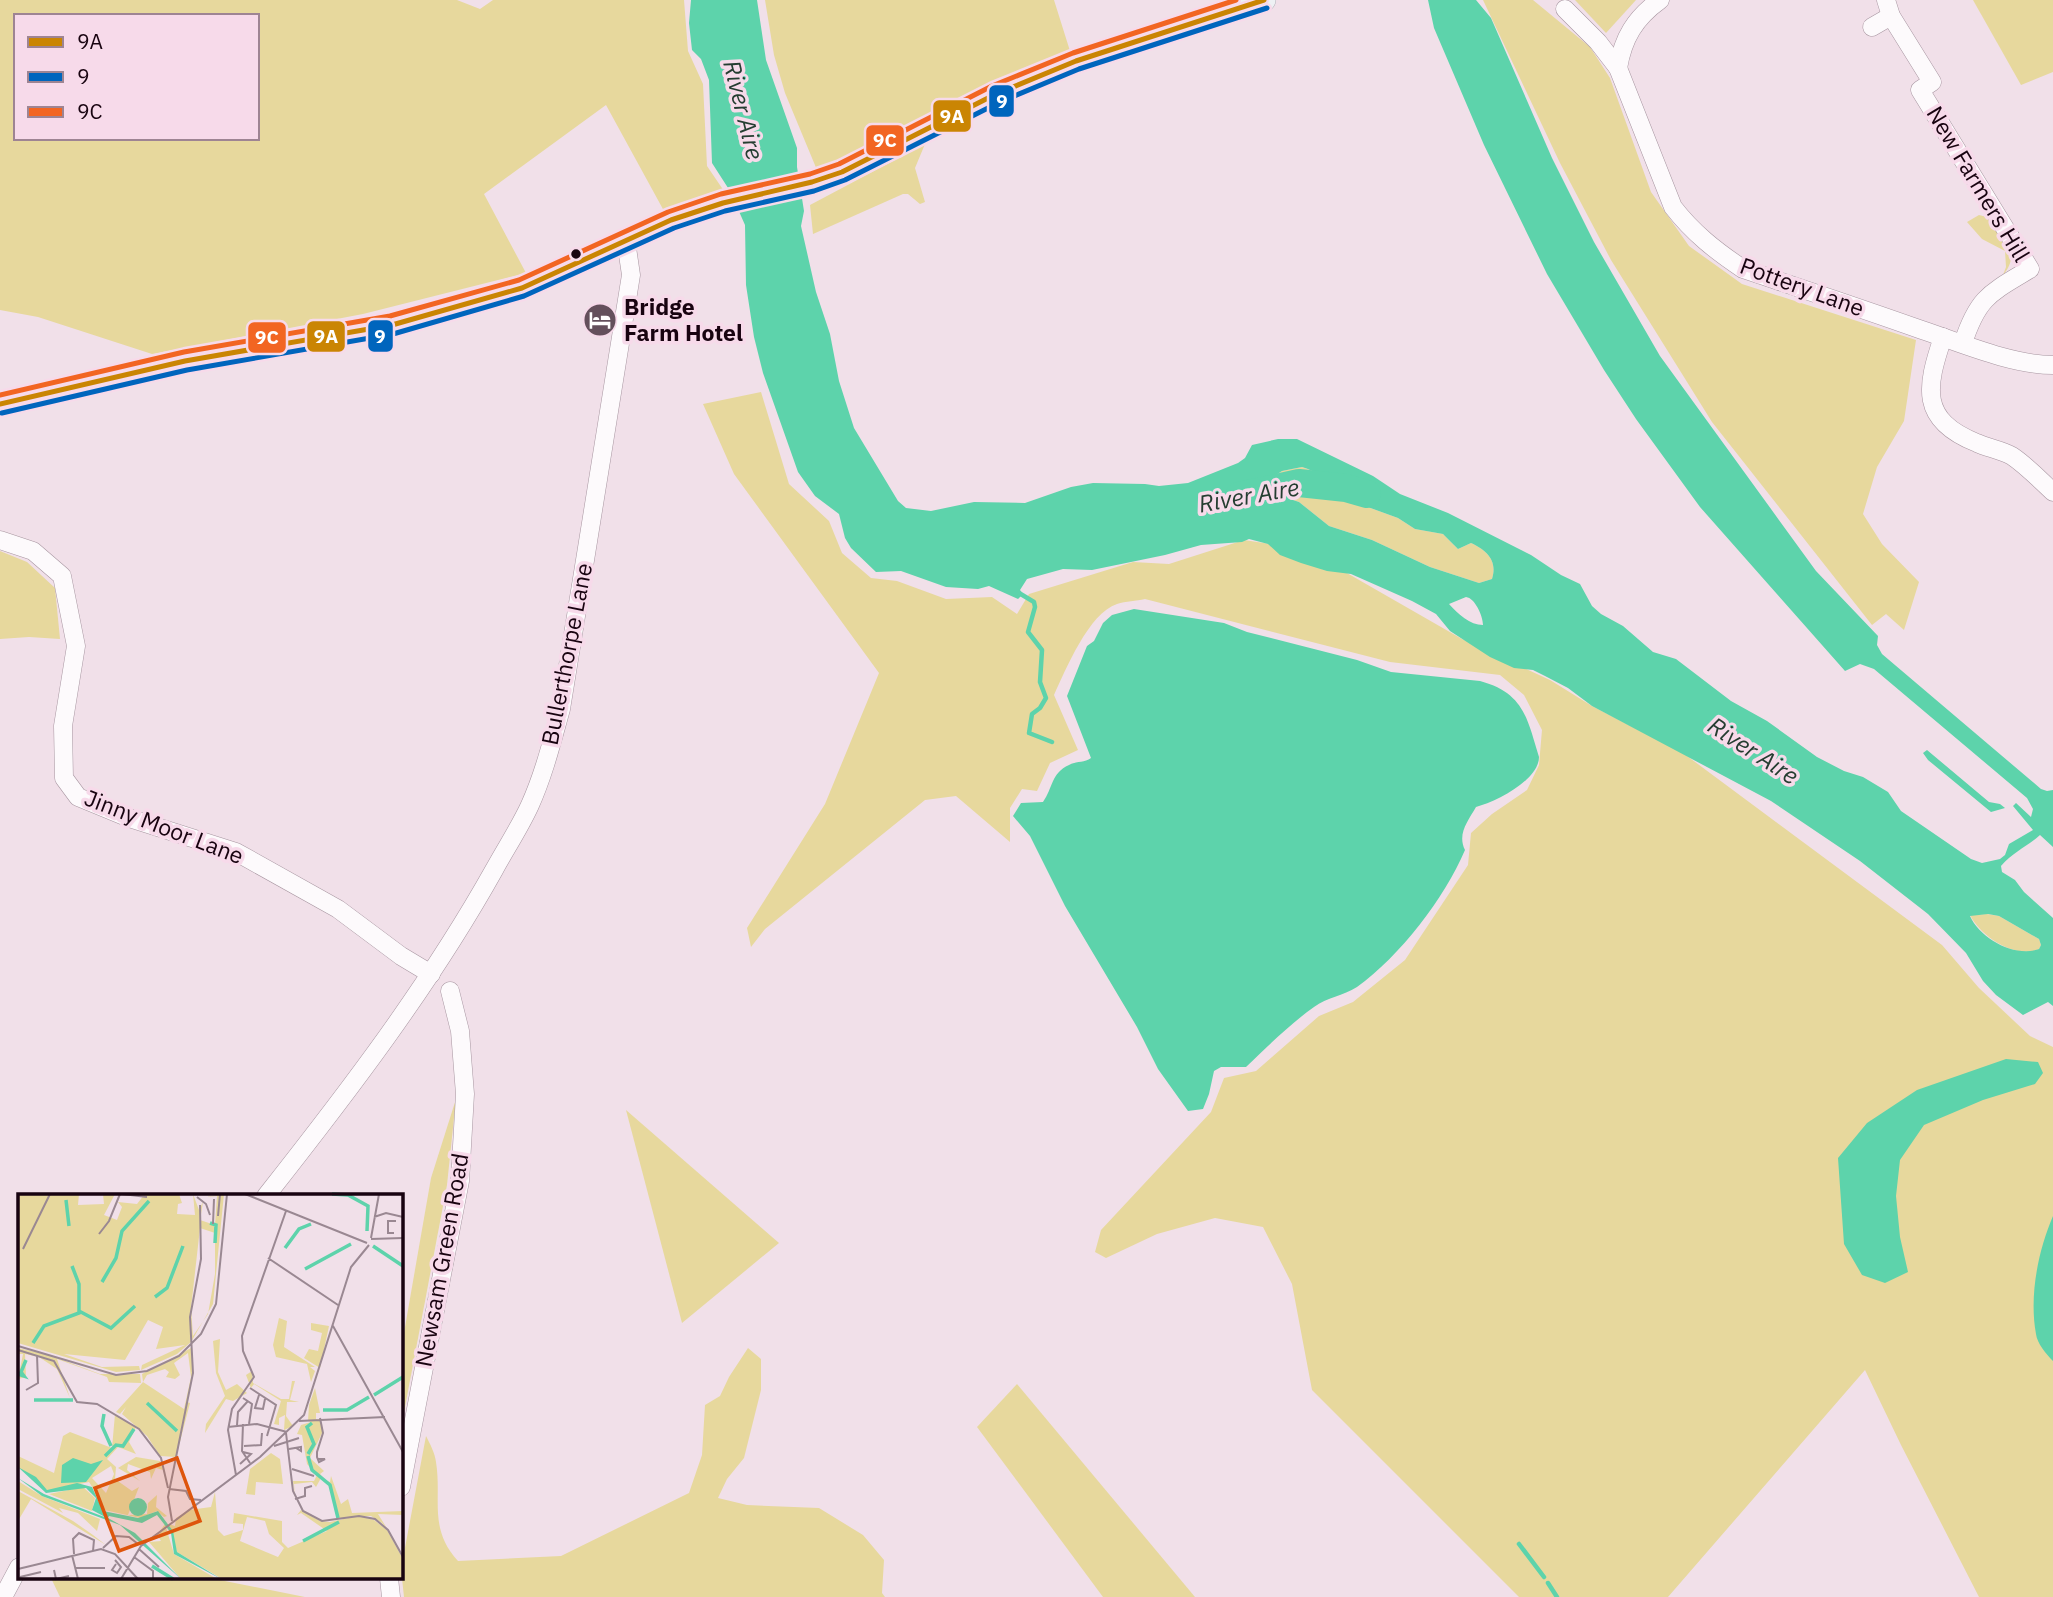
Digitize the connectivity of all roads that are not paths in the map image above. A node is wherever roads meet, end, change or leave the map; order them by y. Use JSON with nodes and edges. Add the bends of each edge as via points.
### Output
{"nodes":[{"id":1,"x":1264,"y":0,"type":"edge"},
{"id":2,"x":1660,"y":0,"type":"edge"},
{"id":3,"x":1889,"y":8,"type":"edge"},
{"id":4,"x":1565,"y":9,"type":"dead end"},
{"id":5,"x":1872,"y":27,"type":"dead end"},
{"id":6,"x":1618,"y":68,"type":"junction"},
{"id":7,"x":626,"y":241,"type":"junction"},
{"id":8,"x":1943,"y":337,"type":"junction"},
{"id":9,"x":1963,"y":343,"type":"junction"},
{"id":10,"x":2053,"y":365,"type":"edge"},
{"id":11,"x":0,"y":404,"type":"edge"},
{"id":12,"x":2053,"y":492,"type":"edge"},
{"id":13,"x":0,"y":540,"type":"edge"},
{"id":14,"x":431,"y":974,"type":"junction"},
{"id":15,"x":450,"y":991,"type":"dead end"},
{"id":16,"x":268,"y":1194,"type":"edge"},
{"id":17,"x":402,"y":1482,"type":"edge"},
{"id":18,"x":18,"y":1569,"type":"edge"},
{"id":19,"x":3,"y":1597,"type":"edge"}],
"edges":[{"from":1,"to":7,"type":"main road","via":[[1076,61],[996,94],[842,172],[723,203]]},
{"from":2,"to":6,"type":"street","via":[[1623,41]]},
{"from":3,"to":5,"type":"street","name":"New Farmers Hill"},
{"from":3,"to":9,"type":"street","name":"New Farmers Hill","via":[[1932,82],[1920,90],[2030,269],[1982,301]]},
{"from":4,"to":6,"type":"street","name":"Pottery Lane"},
{"from":6,"to":8,"type":"street","name":"Pottery Lane","via":[[1673,207],[1700,238],[1743,269]]},
{"from":7,"to":11,"type":"main road","via":[[523,288],[392,325],[185,361]]},
{"from":7,"to":14,"type":"street","name":"Bullerthorpe Lane","via":[[631,275],[561,709],[530,804]]},
{"from":8,"to":9,"type":"street","name":"Pottery Lane"},
{"from":8,"to":12,"type":"street","via":[[1929,391],[1936,413],[1974,443],[2011,456]]},
{"from":9,"to":10,"type":"street","name":"Pottery Lane"},
{"from":13,"to":14,"type":"street","name":"Jinny Moor Lane","via":[[33,551],[62,576],[76,646],[64,726],[64,778],[78,797],[236,852],[338,909]]},
{"from":14,"to":16,"type":"street","name":"Bullerthorpe Lane","via":[[345,1096]]},
{"from":15,"to":17,"type":"street","name":"Newsam Green Road","via":[[460,1031],[466,1094],[460,1181]]},
{"from":18,"to":19,"type":"street"}]}
